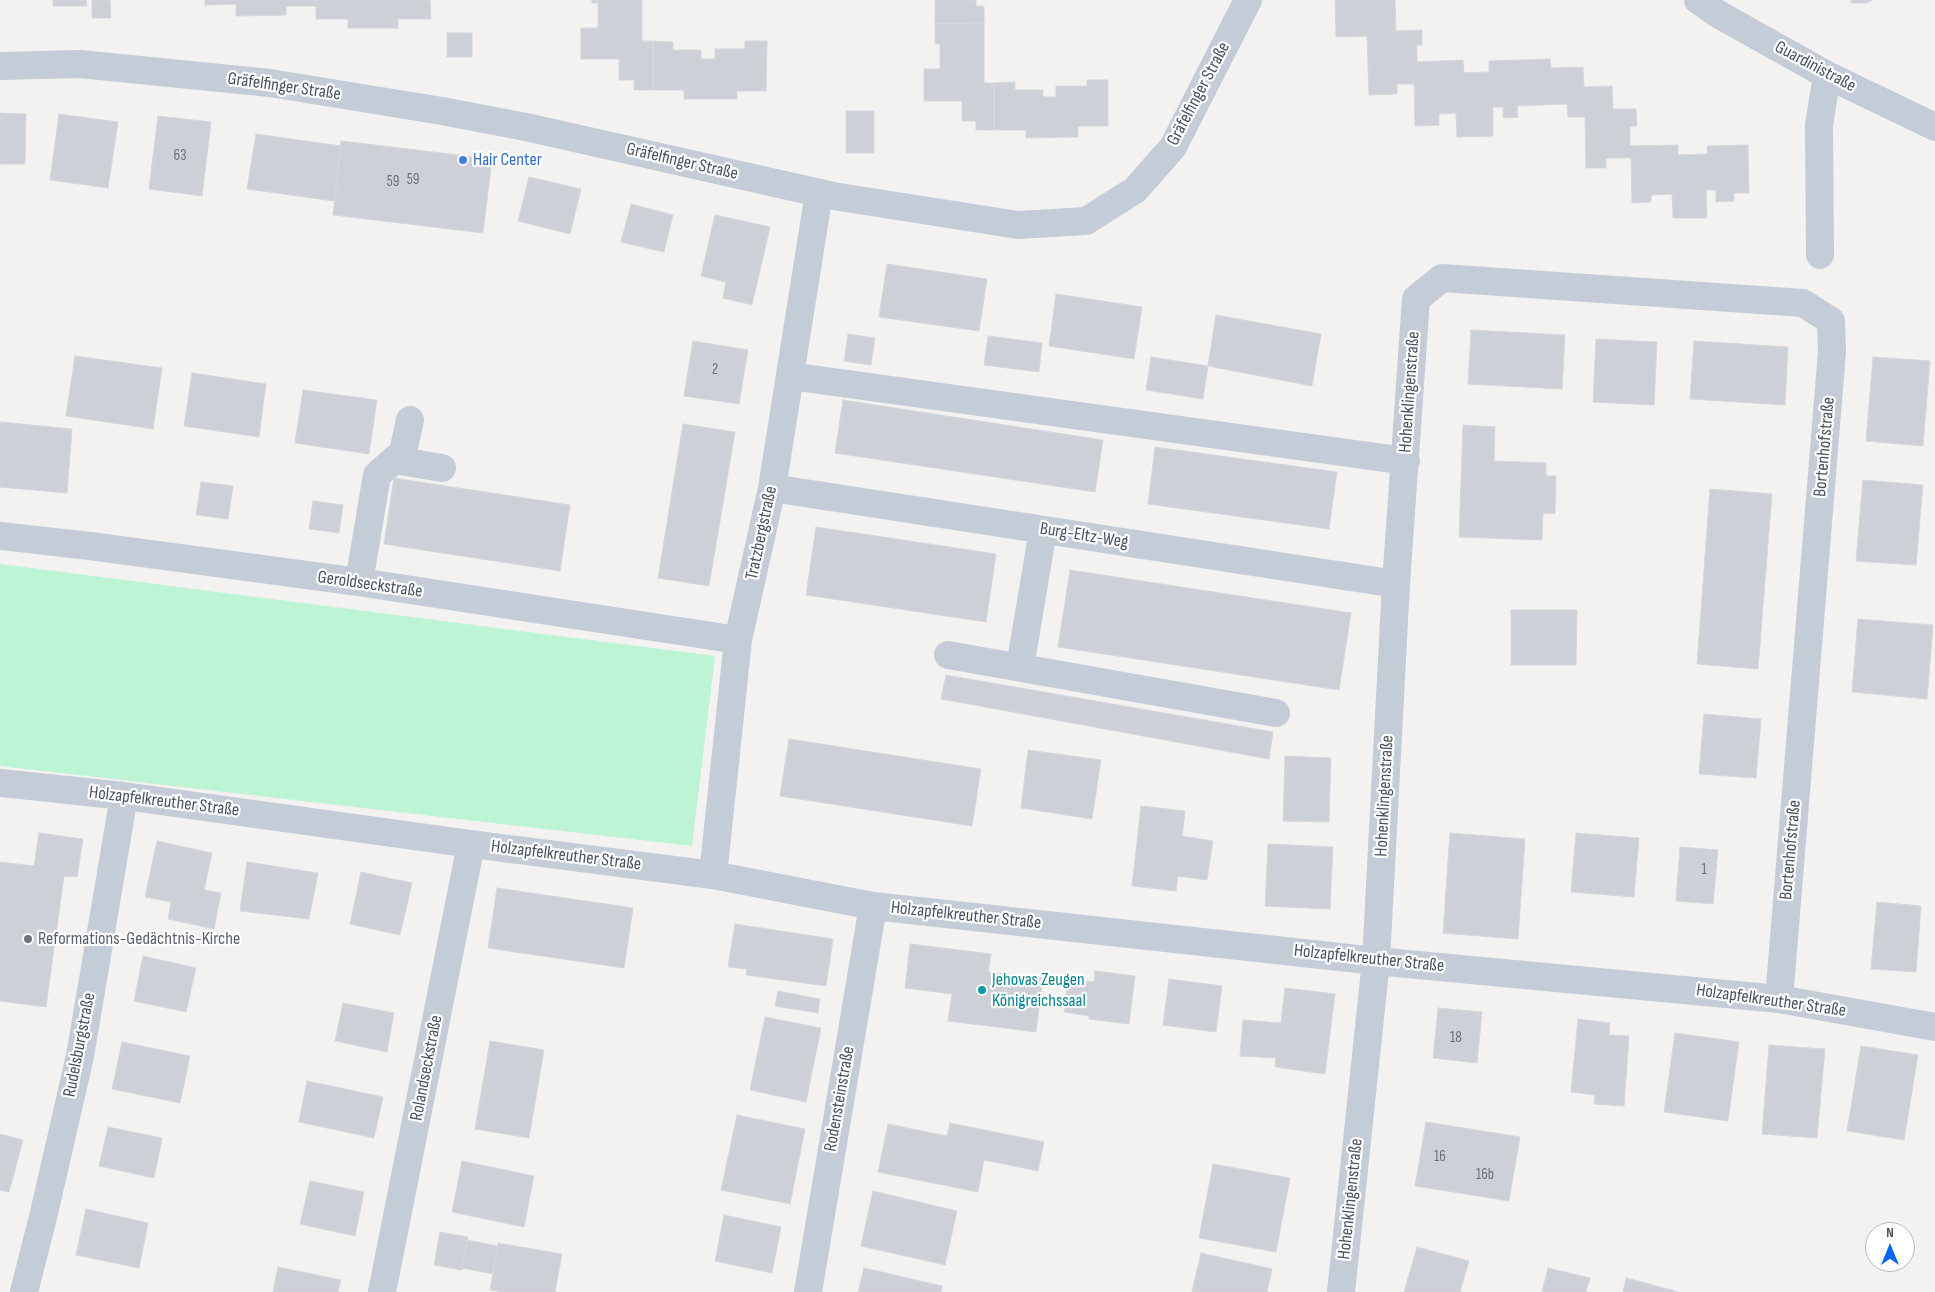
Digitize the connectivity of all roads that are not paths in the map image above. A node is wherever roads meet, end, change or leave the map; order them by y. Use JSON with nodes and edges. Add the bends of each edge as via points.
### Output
{"nodes":[{"id":1,"x":1248,"y":0,"type":"edge"},
{"id":2,"x":1698,"y":0,"type":"edge"},
{"id":3,"x":0,"y":66,"type":"edge"},
{"id":4,"x":1827,"y":75,"type":"junction"},
{"id":5,"x":1935,"y":127,"type":"edge"},
{"id":6,"x":819,"y":193,"type":"junction"},
{"id":7,"x":1820,"y":255,"type":"dead end"},
{"id":8,"x":1416,"y":299,"type":"joint"},
{"id":9,"x":790,"y":376,"type":"junction"},
{"id":10,"x":410,"y":420,"type":"dead end"},
{"id":11,"x":394,"y":460,"type":"junction"},
{"id":12,"x":1406,"y":461,"type":"junction"},
{"id":13,"x":442,"y":468,"type":"dead end"},
{"id":14,"x":772,"y":488,"type":"junction"},
{"id":15,"x":1043,"y":530,"type":"junction"},
{"id":16,"x":0,"y":536,"type":"edge"},
{"id":17,"x":359,"y":582,"type":"junction"},
{"id":18,"x":1396,"y":584,"type":"junction"},
{"id":19,"x":738,"y":640,"type":"junction"},
{"id":20,"x":948,"y":655,"type":"dead end"},
{"id":21,"x":1020,"y":667,"type":"junction"},
{"id":22,"x":1276,"y":713,"type":"dead end"},
{"id":23,"x":0,"y":783,"type":"edge"},
{"id":24,"x":124,"y":796,"type":"junction"},
{"id":25,"x":471,"y":844,"type":"junction"},
{"id":26,"x":713,"y":875,"type":"junction"},
{"id":27,"x":872,"y":906,"type":"junction"},
{"id":28,"x":1376,"y":961,"type":"junction"},
{"id":29,"x":1779,"y":999,"type":"junction"},
{"id":30,"x":1935,"y":1027,"type":"edge"},
{"id":31,"x":24,"y":1292,"type":"edge"},
{"id":32,"x":382,"y":1292,"type":"edge"},
{"id":33,"x":808,"y":1292,"type":"edge"},
{"id":34,"x":1341,"y":1292,"type":"edge"}],
"edges":[{"from":1,"to":6,"type":"street","name":"Gräfelfinger Straße","via":[[1173,147],[1135,190],[1086,222],[1018,225]]},
{"from":2,"to":4,"type":"street","name":"Guardinistraße"},
{"from":3,"to":6,"type":"street","name":"Gräfelfinger Straße","via":[[80,64],[270,83],[442,111]]},
{"from":4,"to":5,"type":"street","name":"Guardinistraße"},
{"from":4,"to":7,"type":"street","via":[[1819,125]]},
{"from":6,"to":9,"type":"street","name":"Tratzbergstraße"},
{"from":8,"to":12,"type":"street","name":"Hohenklingenstraße"},
{"from":8,"to":29,"type":"street","name":"Bortenhofstraße","via":[[1442,278],[1803,303],[1831,321],[1832,362]]},
{"from":9,"to":12,"type":"street"},
{"from":9,"to":14,"type":"street","name":"Tratzbergstraße"},
{"from":10,"to":11,"type":"street","via":[[403,452]]},
{"from":11,"to":13,"type":"street"},
{"from":11,"to":17,"type":"street","via":[[376,475]]},
{"from":12,"to":18,"type":"street","name":"Hohenklingenstraße"},
{"from":14,"to":15,"type":"street","name":"Burg-Eltz-Weg"},
{"from":14,"to":19,"type":"street","name":"Tratzbergstraße"},
{"from":15,"to":18,"type":"street","name":"Burg-Eltz-Weg"},
{"from":15,"to":21,"type":"street"},
{"from":16,"to":17,"type":"street","name":"Geroldseckstraße"},
{"from":17,"to":19,"type":"street","name":"Geroldseckstraße"},
{"from":18,"to":28,"type":"street","name":"Hohenklingenstraße"},
{"from":19,"to":26,"type":"street","name":"Tratzbergstraße"},
{"from":20,"to":21,"type":"street"},
{"from":21,"to":22,"type":"street"},
{"from":23,"to":24,"type":"street","name":"Holzapfelkreuther Straße"},
{"from":24,"to":25,"type":"street","name":"Holzapfelkreuther Straße"},
{"from":24,"to":31,"type":"street","name":"Rudelsburgstraße","via":[[80,1056]]},
{"from":25,"to":26,"type":"street","name":"Holzapfelkreuther Straße"},
{"from":25,"to":32,"type":"street","name":"Rolandseckstraße"},
{"from":26,"to":27,"type":"street","name":"Holzapfelkreuther Straße"},
{"from":27,"to":28,"type":"street","name":"Holzapfelkreuther Straße"},
{"from":27,"to":33,"type":"street","name":"Rodensteinstraße"},
{"from":28,"to":29,"type":"street","name":"Holzapfelkreuther Straße"},
{"from":28,"to":34,"type":"street","name":"Hohenklingenstraße"},
{"from":29,"to":30,"type":"street","name":"Holzapfelkreuther Straße"}]}
